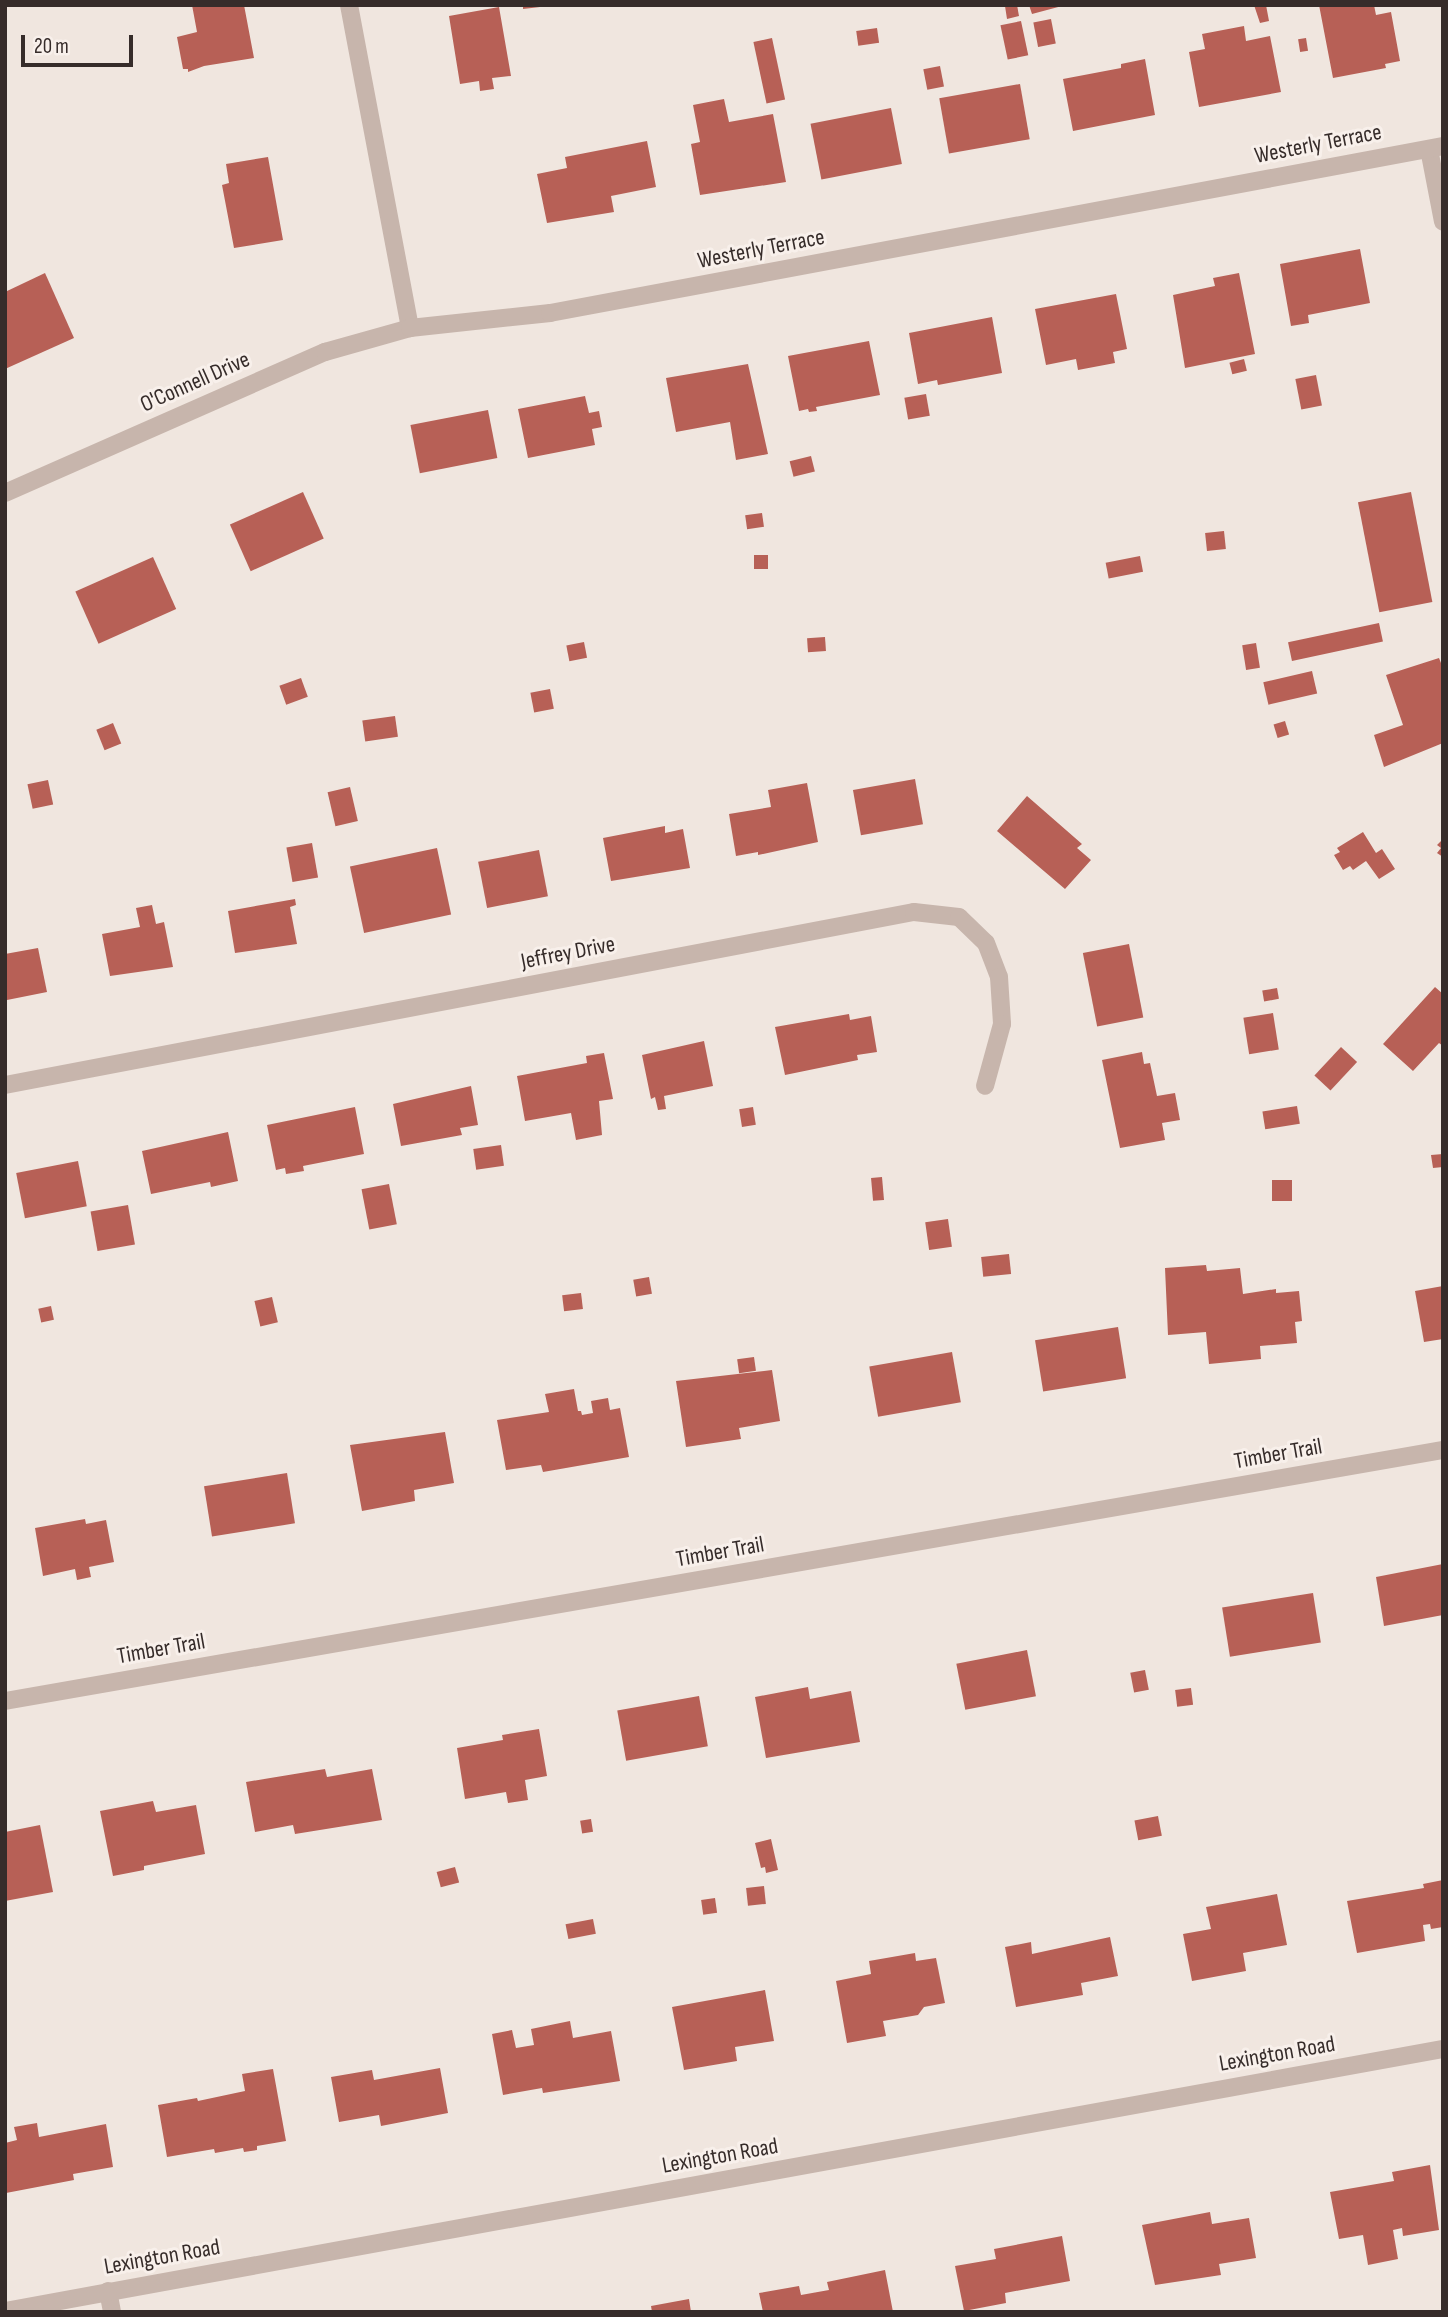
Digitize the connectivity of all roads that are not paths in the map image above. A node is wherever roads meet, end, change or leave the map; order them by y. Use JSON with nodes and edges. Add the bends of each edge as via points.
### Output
{"nodes":[{"id":1,"x":349,"y":5,"type":"edge"},
{"id":2,"x":1436,"y":147,"type":"edge"},
{"id":3,"x":1443,"y":222,"type":"edge"},
{"id":4,"x":410,"y":328,"type":"junction"},
{"id":5,"x":5,"y":493,"type":"edge"},
{"id":6,"x":5,"y":1085,"type":"edge"},
{"id":7,"x":985,"y":1086,"type":"dead end"},
{"id":8,"x":1443,"y":1450,"type":"edge"},
{"id":9,"x":5,"y":1701,"type":"edge"},
{"id":10,"x":1443,"y":2049,"type":"edge"},
{"id":11,"x":108,"y":2291,"type":"junction"},
{"id":12,"x":5,"y":2311,"type":"edge"},
{"id":13,"x":112,"y":2312,"type":"edge"}],
"edges":[{"from":1,"to":4,"type":"street"},
{"from":2,"to":3,"type":"street"},
{"from":2,"to":4,"type":"street","name":"Westerly Terrace","via":[[550,313]]},
{"from":4,"to":5,"type":"street","name":"O'Connell Drive","via":[[324,352]]},
{"from":6,"to":7,"type":"street","name":"Jeffrey Drive","via":[[914,912],[959,917],[986,943],[999,977],[1002,1024]]},
{"from":8,"to":9,"type":"street","name":"Timber Trail"},
{"from":10,"to":11,"type":"street","name":"Lexington Road"},
{"from":11,"to":12,"type":"street","name":"Lexington Road"},
{"from":11,"to":13,"type":"street"}]}
